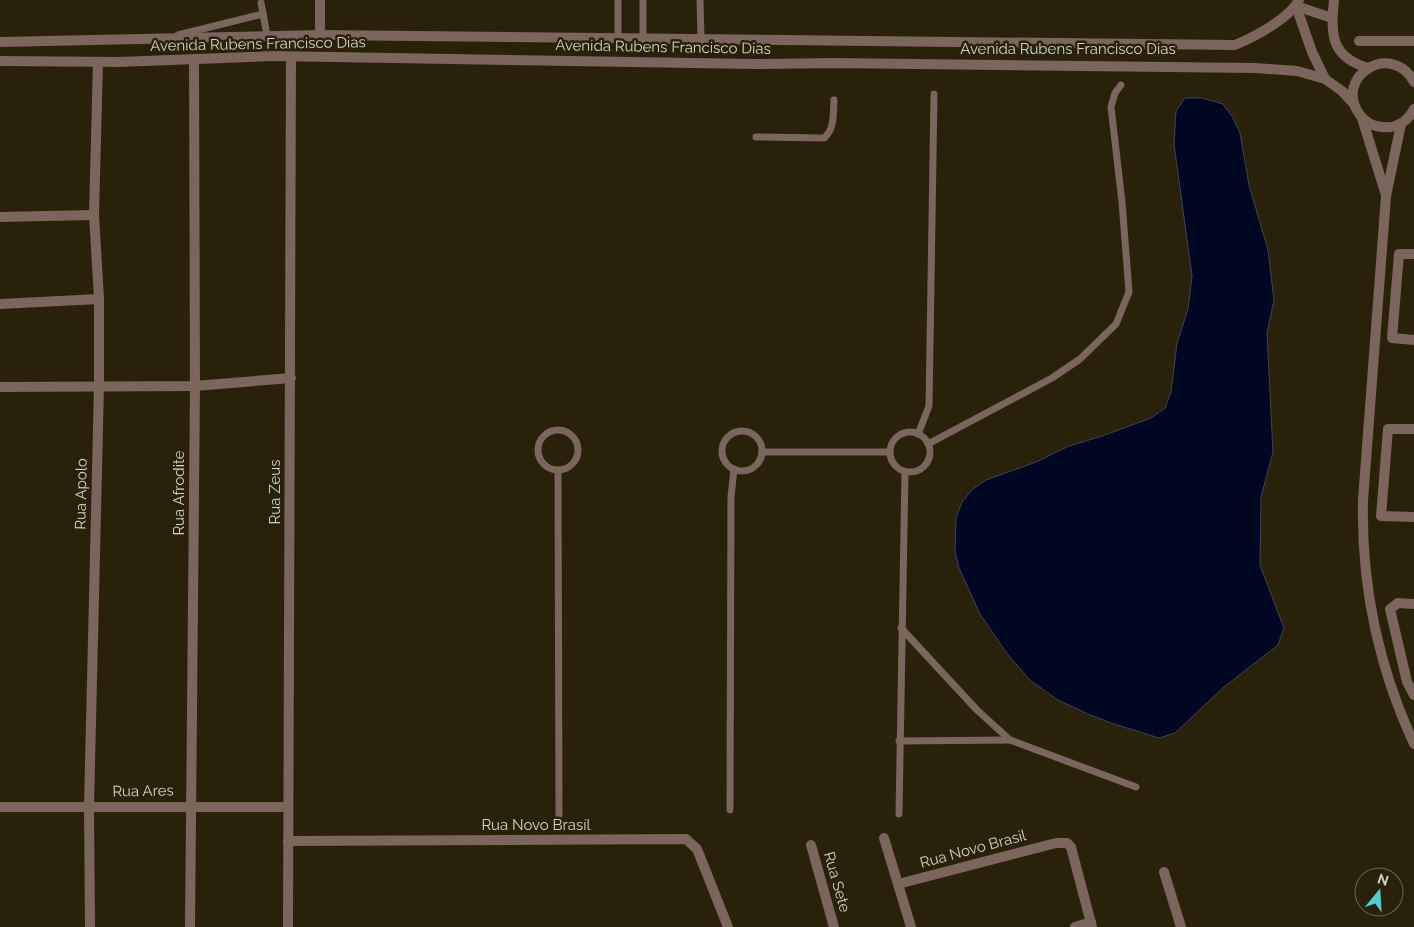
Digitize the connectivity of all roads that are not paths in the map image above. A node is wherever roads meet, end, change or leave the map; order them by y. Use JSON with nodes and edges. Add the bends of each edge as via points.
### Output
{"nodes":[{"id":1,"x":320,"y":0,"type":"edge"},
{"id":2,"x":618,"y":0,"type":"edge"},
{"id":3,"x":643,"y":0,"type":"edge"},
{"id":4,"x":700,"y":0,"type":"edge"},
{"id":5,"x":1334,"y":0,"type":"edge"},
{"id":6,"x":261,"y":3,"type":"dead end"},
{"id":7,"x":1297,"y":3,"type":"edge"},
{"id":8,"x":263,"y":14,"type":"junction"},
{"id":9,"x":1332,"y":18,"type":"junction"},
{"id":10,"x":267,"y":35,"type":"junction"},
{"id":11,"x":320,"y":35,"type":"junction"},
{"id":12,"x":618,"y":37,"type":"junction"},
{"id":13,"x":643,"y":38,"type":"junction"},
{"id":14,"x":701,"y":38,"type":"junction"},
{"id":15,"x":155,"y":40,"type":"junction"},
{"id":16,"x":1359,"y":41,"type":"dead end"},
{"id":17,"x":1414,"y":41,"type":"edge"},
{"id":18,"x":0,"y":42,"type":"edge"},
{"id":19,"x":291,"y":56,"type":"junction"},
{"id":20,"x":194,"y":59,"type":"junction"},
{"id":21,"x":0,"y":61,"type":"edge"},
{"id":22,"x":98,"y":62,"type":"junction"},
{"id":23,"x":1394,"y":64,"type":"junction"},
{"id":24,"x":1414,"y":66,"type":"edge"},
{"id":25,"x":1369,"y":68,"type":"junction"},
{"id":26,"x":1325,"y":79,"type":"junction"},
{"id":27,"x":1414,"y":82,"type":"edge"},
{"id":28,"x":1121,"y":86,"type":"dead end"},
{"id":29,"x":934,"y":94,"type":"dead end"},
{"id":30,"x":834,"y":100,"type":"dead end"},
{"id":31,"x":1354,"y":104,"type":"junction"},
{"id":32,"x":1414,"y":111,"type":"edge"},
{"id":33,"x":1362,"y":118,"type":"junction"},
{"id":34,"x":1401,"y":124,"type":"junction"},
{"id":35,"x":756,"y":137,"type":"dead end"},
{"id":36,"x":1386,"y":196,"type":"junction"},
{"id":37,"x":94,"y":215,"type":"junction"},
{"id":38,"x":0,"y":217,"type":"edge"},
{"id":39,"x":1414,"y":254,"type":"edge"},
{"id":40,"x":99,"y":299,"type":"junction"},
{"id":41,"x":0,"y":304,"type":"edge"},
{"id":42,"x":1414,"y":340,"type":"edge"},
{"id":43,"x":291,"y":378,"type":"junction"},
{"id":44,"x":98,"y":386,"type":"junction"},
{"id":45,"x":195,"y":386,"type":"junction"},
{"id":46,"x":0,"y":387,"type":"edge"},
{"id":47,"x":1414,"y":429,"type":"edge"},
{"id":48,"x":918,"y":434,"type":"junction"},
{"id":49,"x":928,"y":444,"type":"junction"},
{"id":50,"x":762,"y":452,"type":"junction"},
{"id":51,"x":890,"y":452,"type":"junction"},
{"id":52,"x":734,"y":469,"type":"junction"},
{"id":53,"x":558,"y":470,"type":"junction"},
{"id":54,"x":905,"y":472,"type":"junction"},
{"id":55,"x":1414,"y":517,"type":"edge"},
{"id":56,"x":1414,"y":604,"type":"edge"},
{"id":57,"x":901,"y":628,"type":"junction"},
{"id":58,"x":1413,"y":693,"type":"edge"},
{"id":59,"x":1010,"y":740,"type":"junction"},
{"id":60,"x":899,"y":741,"type":"junction"},
{"id":61,"x":1414,"y":744,"type":"edge"},
{"id":62,"x":1136,"y":788,"type":"dead end"},
{"id":63,"x":191,"y":805,"type":"junction"},
{"id":64,"x":0,"y":807,"type":"edge"},
{"id":65,"x":89,"y":807,"type":"junction"},
{"id":66,"x":287,"y":807,"type":"junction"},
{"id":67,"x":730,"y":810,"type":"dead end"},
{"id":68,"x":899,"y":814,"type":"dead end"},
{"id":69,"x":560,"y":815,"type":"dead end"},
{"id":70,"x":884,"y":838,"type":"dead end"},
{"id":71,"x":288,"y":841,"type":"junction"},
{"id":72,"x":811,"y":845,"type":"dead end"},
{"id":73,"x":1164,"y":872,"type":"dead end"},
{"id":74,"x":898,"y":884,"type":"junction"},
{"id":75,"x":1092,"y":925,"type":"edge"},
{"id":76,"x":90,"y":927,"type":"edge"},
{"id":77,"x":190,"y":927,"type":"edge"},
{"id":78,"x":288,"y":927,"type":"edge"},
{"id":79,"x":728,"y":927,"type":"edge"},
{"id":80,"x":834,"y":927,"type":"edge"},
{"id":81,"x":911,"y":927,"type":"edge"},
{"id":82,"x":1075,"y":927,"type":"edge"},
{"id":83,"x":1181,"y":927,"type":"edge"}],
"edges":[{"from":1,"to":11,"type":"street"},
{"from":2,"to":12,"type":"lane"},
{"from":3,"to":13,"type":"lane"},
{"from":4,"to":14,"type":"lane"},
{"from":5,"to":9,"type":"street"},
{"from":6,"to":8,"type":"lane"},
{"from":7,"to":9,"type":"street"},
{"from":7,"to":14,"type":"street","name":"Avenida Rubens Francisco Dias","via":[[1252,38],[1235,45]]},
{"from":7,"to":26,"type":"street","name":"Avenida Rubens Francisco Dias","via":[[1312,52]]},
{"from":8,"to":10,"type":"lane"},
{"from":8,"to":15,"type":"lane"},
{"from":9,"to":25,"type":"street","via":[[1338,49],[1349,60]]},
{"from":10,"to":11,"type":"street","name":"Avenida Rubens Francisco Dias"},
{"from":10,"to":15,"type":"street","name":"Avenida Rubens Francisco Dias"},
{"from":11,"to":12,"type":"street","name":"Avenida Rubens Francisco Dias"},
{"from":12,"to":13,"type":"street","name":"Avenida Rubens Francisco Dias"},
{"from":13,"to":14,"type":"street","name":"Avenida Rubens Francisco Dias"},
{"from":15,"to":18,"type":"street","name":"Avenida Rubens Francisco Dias"},
{"from":16,"to":17,"type":"street"},
{"from":19,"to":20,"type":"street","name":"Avenida Rubens Francisco Dias"},
{"from":19,"to":26,"type":"street","name":"Avenida Rubens Francisco Dias","via":[[748,64],[1186,65],[1298,71]]},
{"from":19,"to":43,"type":"street","name":"Rua Zeus"},
{"from":20,"to":22,"type":"street","name":"Avenida Rubens Francisco Dias"},
{"from":20,"to":45,"type":"street","name":"Rua Afrodite"},
{"from":21,"to":22,"type":"street","name":"Avenida Rubens Francisco Dias"},
{"from":22,"to":37,"type":"street","name":"Rua Apolo"},
{"from":23,"to":24,"type":"street"},
{"from":23,"to":25,"type":"street","via":[[1377,64]]},
{"from":23,"to":27,"type":"street","via":[[1408,73]]},
{"from":25,"to":31,"type":"street","via":[[1354,87]]},
{"from":26,"to":31,"type":"street","name":"Avenida Rubens Francisco Dias"},
{"from":28,"to":49,"type":"lane","via":[[1112,99],[1111,107],[1129,292],[1116,324],[1080,359],[1052,378]]},
{"from":29,"to":48,"type":"lane","via":[[929,406]]},
{"from":30,"to":35,"type":"lane","via":[[832,126],[824,138]]},
{"from":31,"to":33,"type":"street","name":"Avenida Rubens Francisco Dias"},
{"from":32,"to":34,"type":"street"},
{"from":33,"to":34,"type":"street","via":[[1377,127]]},
{"from":33,"to":36,"type":"street","name":"Avenida Rubens Francisco Dias"},
{"from":34,"to":36,"type":"street"},
{"from":36,"to":61,"type":"street","via":[[1363,500],[1363,542],[1371,616],[1382,662]]},
{"from":37,"to":38,"type":"street"},
{"from":37,"to":40,"type":"street","name":"Rua Apolo"},
{"from":39,"to":42,"type":"street","via":[[1399,254],[1392,338]]},
{"from":40,"to":41,"type":"street"},
{"from":40,"to":44,"type":"street","name":"Rua Apolo"},
{"from":43,"to":45,"type":"street"},
{"from":43,"to":66,"type":"street","name":"Rua Zeus"},
{"from":44,"to":45,"type":"street"},
{"from":44,"to":46,"type":"street"},
{"from":44,"to":65,"type":"street","name":"Rua Apolo"},
{"from":45,"to":63,"type":"street","name":"Rua Afrodite"},
{"from":47,"to":55,"type":"street","via":[[1388,429],[1382,516]]},
{"from":48,"to":49,"type":"lane"},
{"from":48,"to":51,"type":"lane","via":[[902,434]]},
{"from":49,"to":54,"type":"lane","via":[[928,463],[918,471]]},
{"from":50,"to":51,"type":"lane"},
{"from":50,"to":52,"type":"lane","via":[[752,468],[746,471]]},
{"from":50,"to":52,"type":"lane","via":[[759,441],[750,433],[731,434],[722,450],[725,462]]},
{"from":51,"to":54,"type":"lane","via":[[894,465]]},
{"from":52,"to":67,"type":"lane","via":[[731,506]]},
{"from":53,"to":53,"type":"lane","via":[[570,466],[578,451],[571,434],[559,430],[547,433],[538,449],[542,461]]},
{"from":53,"to":69,"type":"lane"},
{"from":54,"to":57,"type":"lane"},
{"from":56,"to":58,"type":"street","via":[[1398,603],[1390,610],[1407,682]]},
{"from":57,"to":59,"type":"lane","via":[[977,710]]},
{"from":57,"to":60,"type":"lane"},
{"from":59,"to":60,"type":"lane"},
{"from":59,"to":62,"type":"lane"},
{"from":60,"to":68,"type":"lane"},
{"from":63,"to":65,"type":"street","name":"Rua Ares"},
{"from":63,"to":66,"type":"street","name":"Rua Ares"},
{"from":63,"to":77,"type":"street","name":"Rua Afrodite"},
{"from":64,"to":65,"type":"street","name":"Rua Ares"},
{"from":65,"to":76,"type":"street","name":"Rua Apolo"},
{"from":66,"to":71,"type":"street","name":"Rua Zeus"},
{"from":70,"to":74,"type":"street"},
{"from":71,"to":78,"type":"street","name":"Rua Zeus"},
{"from":71,"to":79,"type":"street","name":"Rua Novo Brasíl","via":[[686,839],[697,849]]},
{"from":72,"to":80,"type":"street","name":"Rua Sete"},
{"from":73,"to":83,"type":"street"},
{"from":74,"to":75,"type":"street","name":"Rua Novo Brasil","via":[[1056,843],[1067,843],[1071,847]]},
{"from":74,"to":81,"type":"street"},
{"from":75,"to":82,"type":"street"}]}
